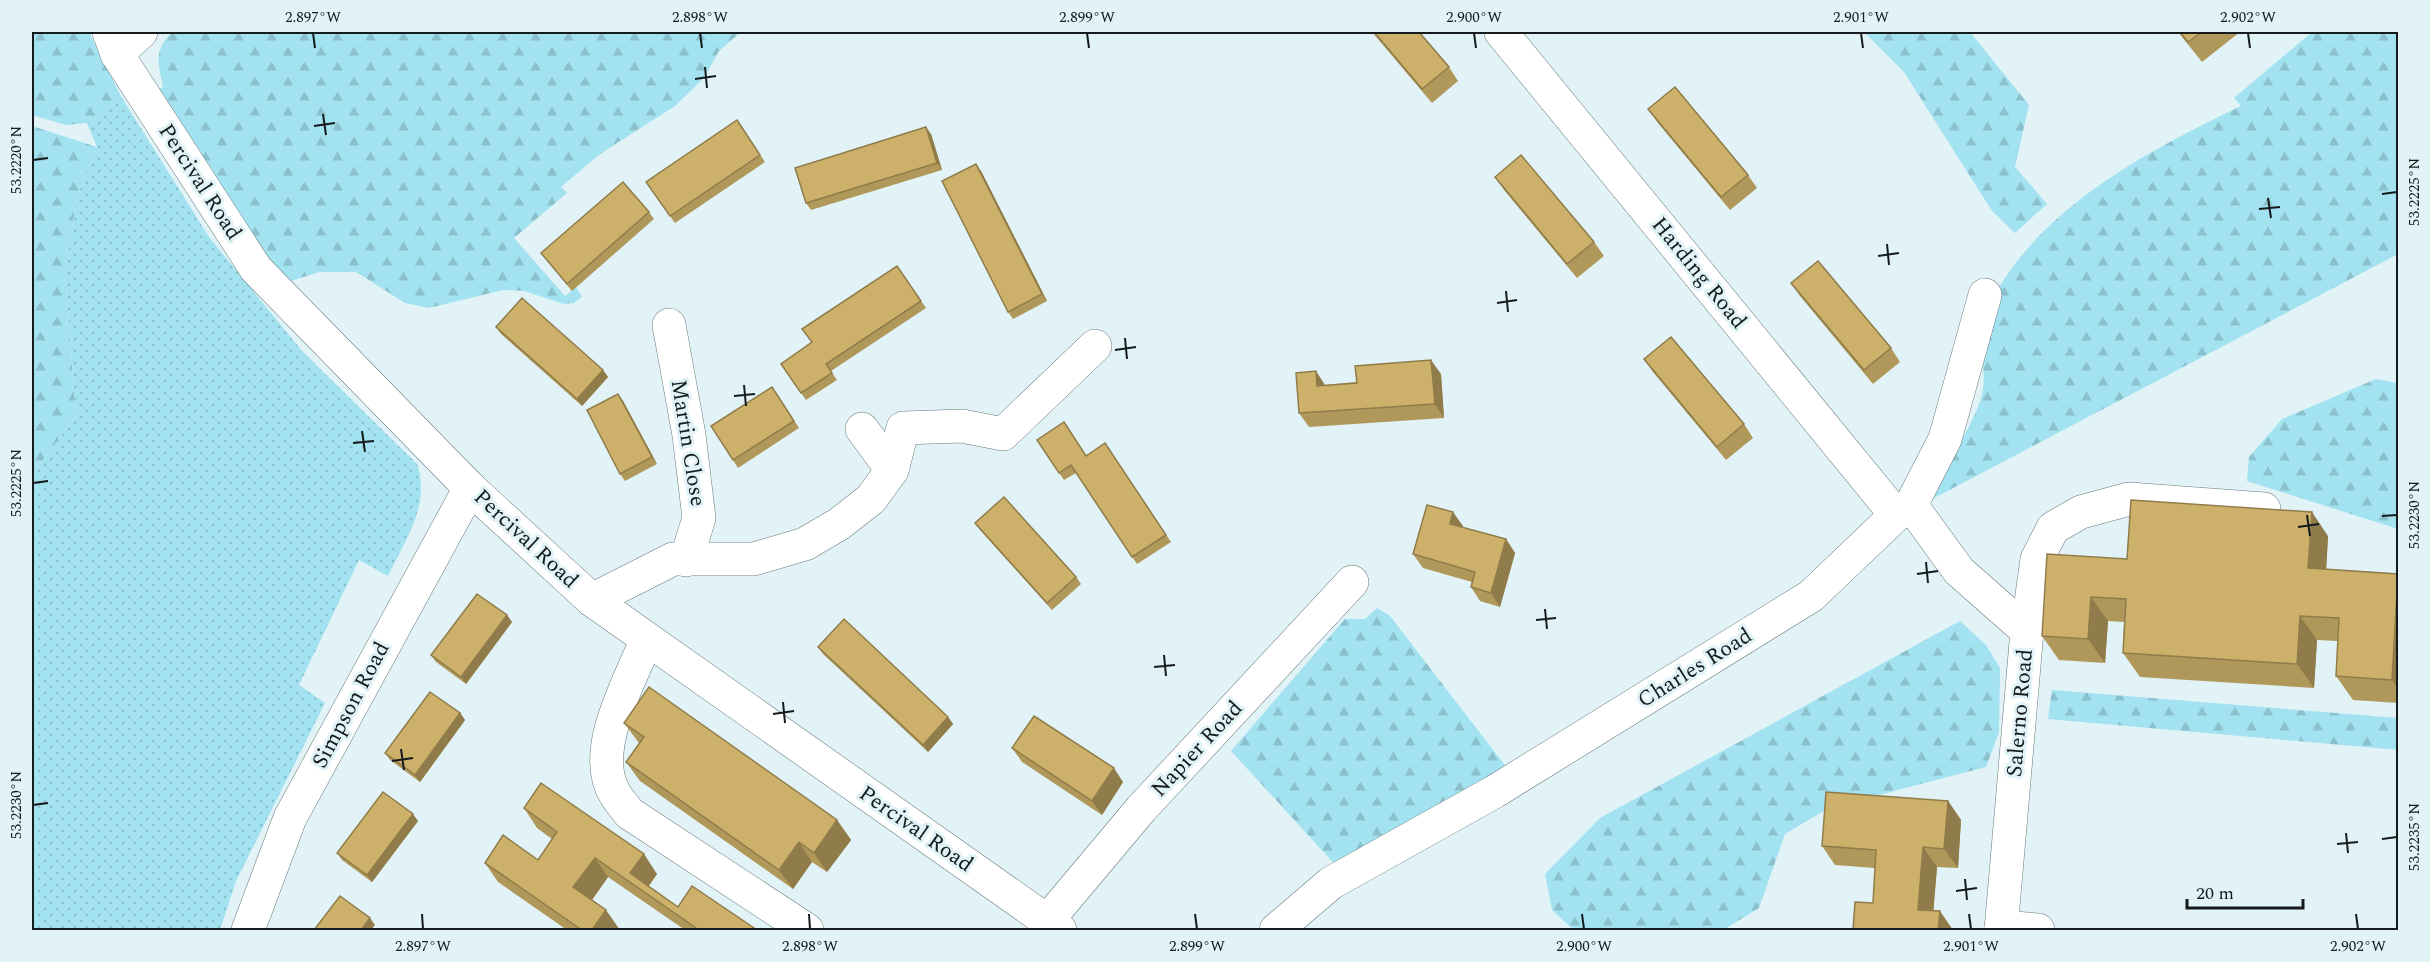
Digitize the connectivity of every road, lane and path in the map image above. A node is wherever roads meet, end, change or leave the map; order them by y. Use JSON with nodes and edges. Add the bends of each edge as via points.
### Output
{"nodes":[{"id":1,"x":141,"y":32,"type":"edge"},
{"id":2,"x":1502,"y":32,"type":"edge"},
{"id":3,"x":113,"y":43,"type":"edge"},
{"id":4,"x":1985,"y":295,"type":"dead end"},
{"id":5,"x":669,"y":325,"type":"dead end"},
{"id":6,"x":1095,"y":346,"type":"dead end"},
{"id":7,"x":862,"y":429,"type":"dead end"},
{"id":8,"x":892,"y":470,"type":"junction"},
{"id":9,"x":470,"y":488,"type":"junction"},
{"id":10,"x":1903,"y":510,"type":"junction"},
{"id":11,"x":2294,"y":512,"type":"edge"},
{"id":12,"x":686,"y":560,"type":"junction"},
{"id":13,"x":1352,"y":582,"type":"dead end"},
{"id":14,"x":592,"y":600,"type":"junction"},
{"id":15,"x":2027,"y":631,"type":"junction"},
{"id":16,"x":648,"y":639,"type":"junction"},
{"id":17,"x":1053,"y":926,"type":"edge"},
{"id":18,"x":2001,"y":929,"type":"edge"},
{"id":19,"x":248,"y":930,"type":"edge"},
{"id":20,"x":807,"y":930,"type":"edge"},
{"id":21,"x":1276,"y":930,"type":"edge"},
{"id":22,"x":2038,"y":930,"type":"edge"}],
"edges":[{"from":1,"to":3,"type":"street"},
{"from":2,"to":10,"type":"street","name":"Harding Road"},
{"from":3,"to":9,"type":"street","name":"Percival Road","via":[[256,269]]},
{"from":4,"to":10,"type":"street","name":"Charles Road","via":[[1945,439]]},
{"from":5,"to":12,"type":"street","name":"Martin Close","via":[[699,518]]},
{"from":6,"to":8,"type":"street","via":[[1003,434],[962,426],[903,428]]},
{"from":7,"to":8,"type":"street"},
{"from":8,"to":12,"type":"street","via":[[871,499],[805,544],[754,559]]},
{"from":9,"to":14,"type":"street","name":"Percival Road"},
{"from":9,"to":19,"type":"street","name":"Simpson Road","via":[[290,818]]},
{"from":10,"to":15,"type":"street","name":"Salerno Road","via":[[1959,571]]},
{"from":10,"to":21,"type":"street","name":"Charles Road","via":[[1811,596],[1494,792],[1331,883]]},
{"from":11,"to":15,"type":"street","via":[[2128,498],[2081,512],[2052,528],[2037,559]]},
{"from":12,"to":14,"type":"street","via":[[673,559]]},
{"from":13,"to":17,"type":"street","name":"Napier Road","via":[[1141,809]]},
{"from":14,"to":16,"type":"street","name":"Percival Road"},
{"from":15,"to":18,"type":"street","name":"Salerno Road"},
{"from":16,"to":17,"type":"street","name":"Percival Road"},
{"from":16,"to":20,"type":"street","via":[[609,734],[606,764],[614,793],[629,813]]},
{"from":18,"to":22,"type":"street"}]}
